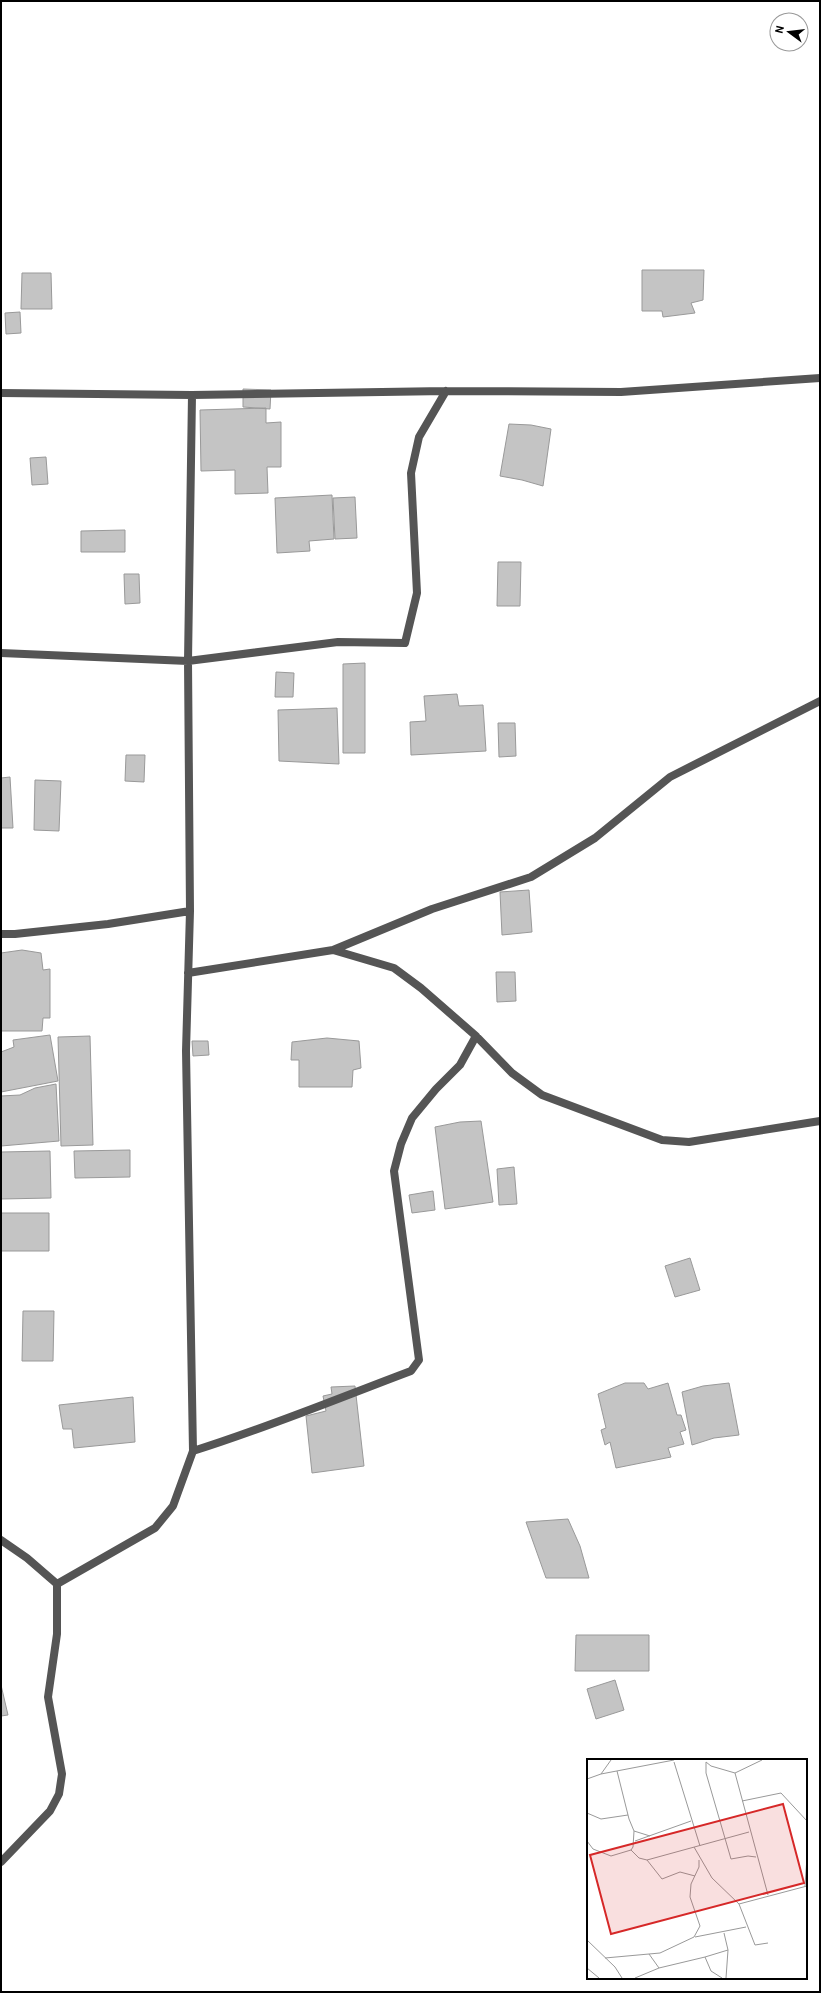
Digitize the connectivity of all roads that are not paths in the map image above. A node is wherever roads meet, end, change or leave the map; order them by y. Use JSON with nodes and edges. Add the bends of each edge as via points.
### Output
{"nodes":[{"id":1,"x":820,"y":378,"type":"edge"},
{"id":2,"x":446,"y":391,"type":"junction"},
{"id":3,"x":1,"y":392,"type":"edge"},
{"id":4,"x":192,"y":395,"type":"junction"},
{"id":5,"x":1,"y":653,"type":"edge"},
{"id":6,"x":188,"y":661,"type":"junction"},
{"id":7,"x":820,"y":701,"type":"edge"},
{"id":8,"x":190,"y":911,"type":"junction"},
{"id":9,"x":1,"y":934,"type":"edge"},
{"id":10,"x":333,"y":950,"type":"junction"},
{"id":11,"x":188,"y":973,"type":"junction"},
{"id":12,"x":476,"y":1036,"type":"junction"},
{"id":13,"x":820,"y":1121,"type":"edge"},
{"id":14,"x":193,"y":1451,"type":"junction"},
{"id":15,"x":1,"y":1540,"type":"edge"},
{"id":16,"x":57,"y":1584,"type":"junction"},
{"id":17,"x":1,"y":1862,"type":"edge"}],
"edges":[{"from":1,"to":2,"type":"street","via":[[621,392]]},
{"from":2,"to":4,"type":"street"},
{"from":2,"to":6,"type":"street","via":[[419,437],[411,473],[417,593],[406,643],[338,642]]},
{"from":3,"to":4,"type":"street"},
{"from":4,"to":6,"type":"street"},
{"from":5,"to":6,"type":"street"},
{"from":6,"to":8,"type":"street"},
{"from":7,"to":10,"type":"street","via":[[670,778],[595,838],[531,878],[432,909]]},
{"from":8,"to":9,"type":"street","via":[[108,924]]},
{"from":8,"to":11,"type":"street"},
{"from":10,"to":11,"type":"street"},
{"from":10,"to":12,"type":"street","via":[[394,968]]},
{"from":11,"to":14,"type":"street","via":[[186,1051]]},
{"from":12,"to":13,"type":"street","via":[[512,1073],[542,1095],[662,1140],[689,1142]]},
{"from":12,"to":14,"type":"street","via":[[460,1065],[412,1118],[401,1144],[394,1171],[419,1360],[411,1371],[247,1434]]},
{"from":14,"to":16,"type":"street","via":[[173,1506],[156,1528]]},
{"from":15,"to":16,"type":"street"},
{"from":16,"to":17,"type":"street","via":[[57,1634],[48,1697],[62,1774],[58,1794],[50,1812]]}]}
